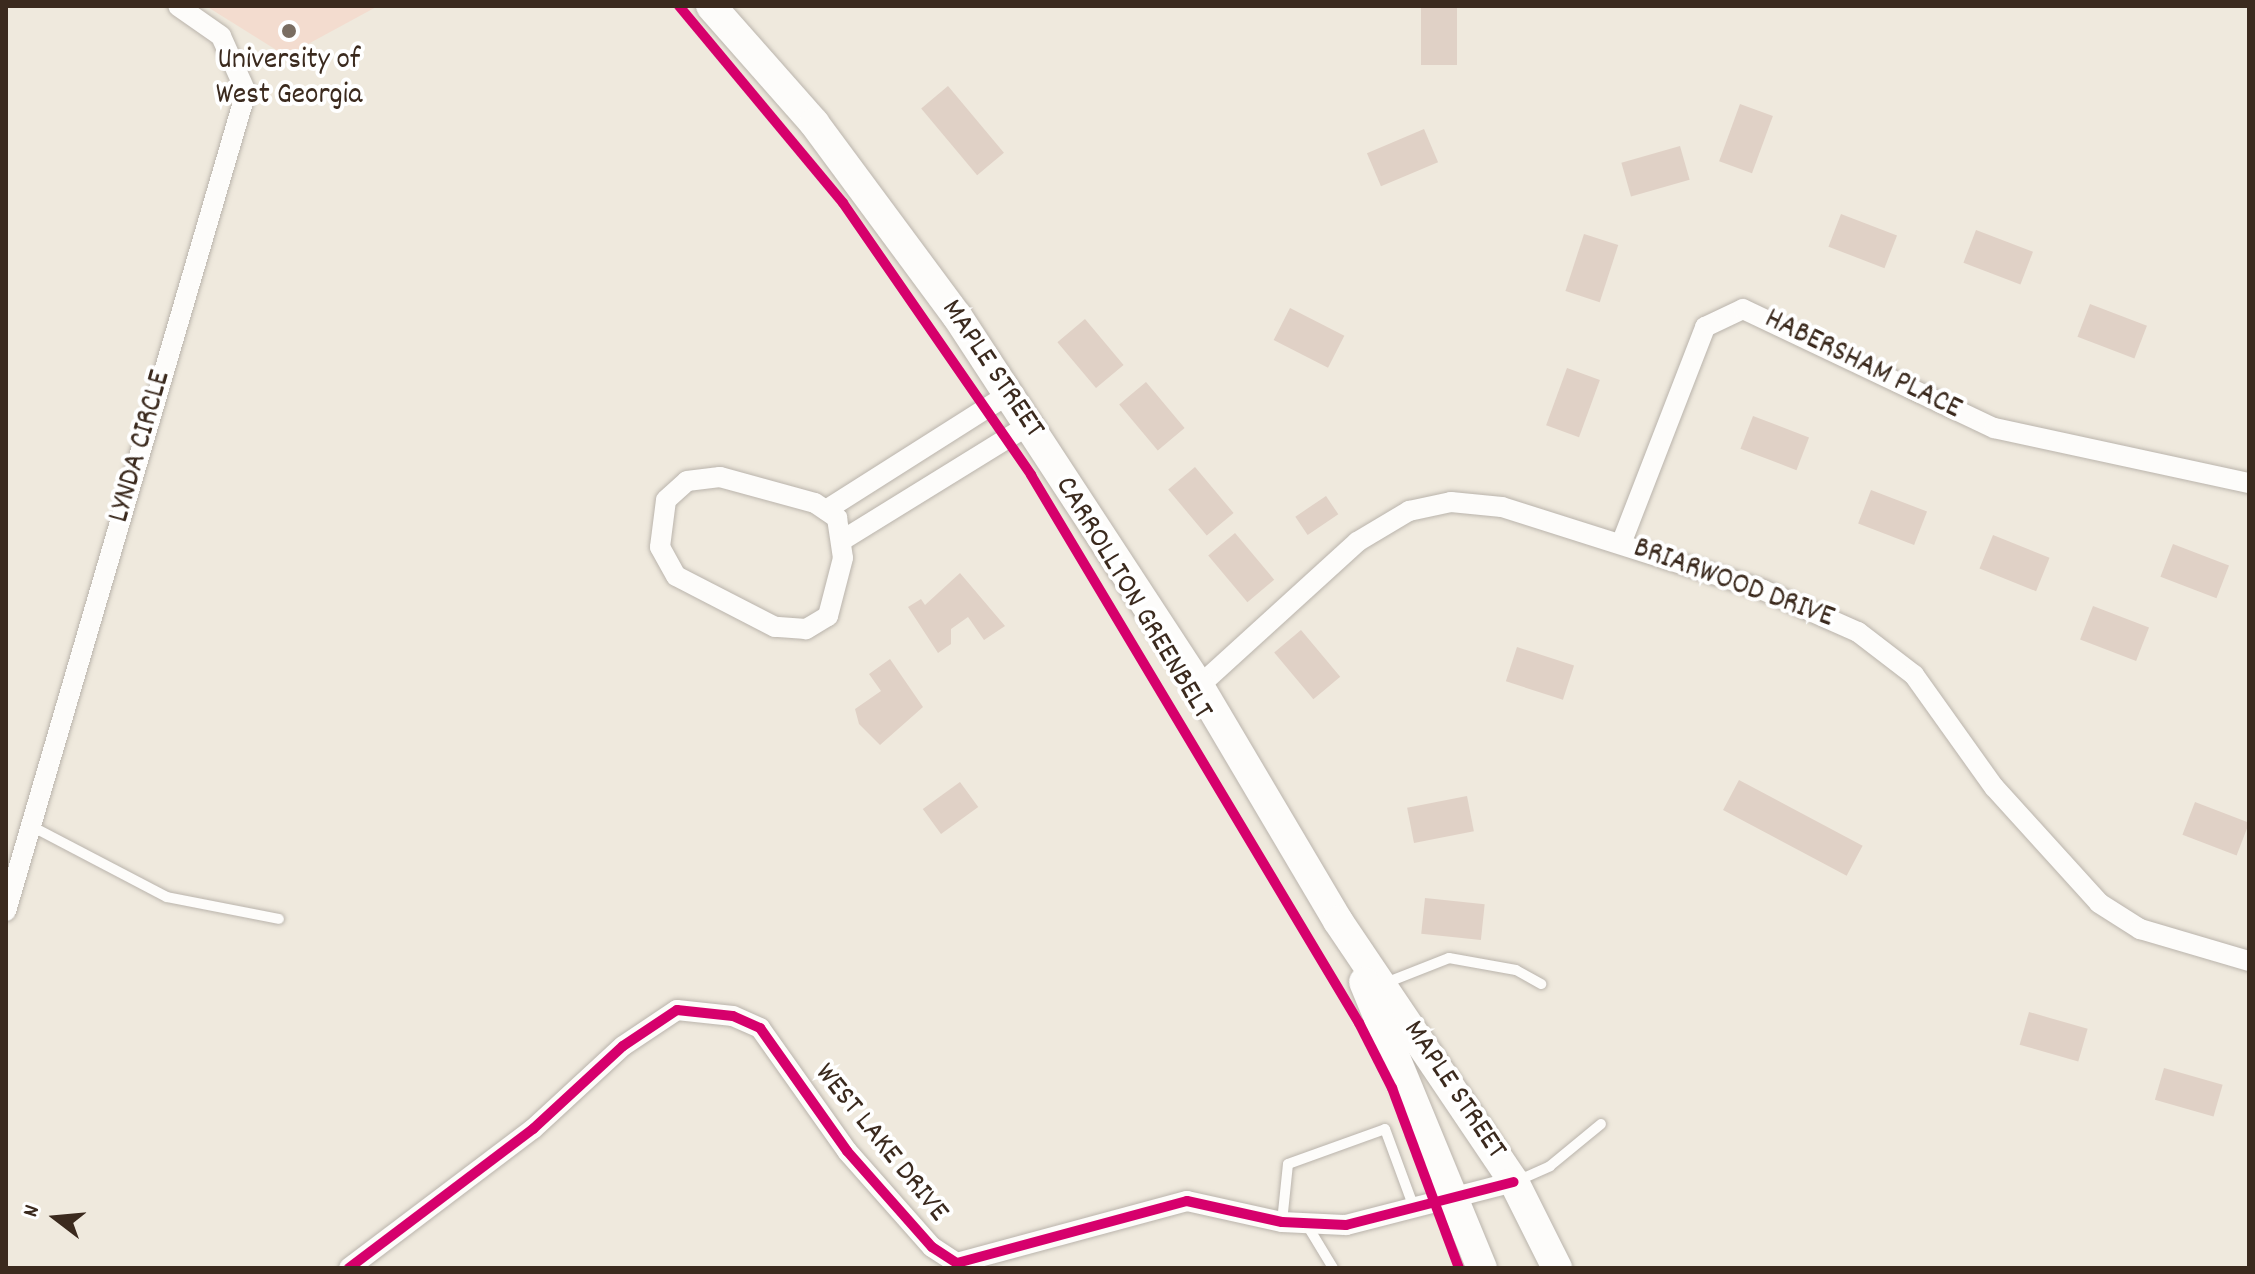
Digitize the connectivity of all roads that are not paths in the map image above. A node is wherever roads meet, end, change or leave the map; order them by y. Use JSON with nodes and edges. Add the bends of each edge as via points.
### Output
{"nodes":[{"id":1,"x":178,"y":6,"type":"edge"},
{"id":2,"x":711,"y":6,"type":"edge"},
{"id":3,"x":1009,"y":394,"type":"junction"},
{"id":4,"x":1029,"y":425,"type":"junction"},
{"id":5,"x":2249,"y":483,"type":"edge"},
{"id":6,"x":826,"y":510,"type":"junction"},
{"id":7,"x":841,"y":541,"type":"junction"},
{"id":8,"x":1621,"y":544,"type":"junction"},
{"id":9,"x":1199,"y":686,"type":"junction"},
{"id":10,"x":31,"y":826,"type":"junction"},
{"id":11,"x":6,"y":911,"type":"edge"},
{"id":12,"x":279,"y":919,"type":"dead end"},
{"id":13,"x":1338,"y":921,"type":"junction"},
{"id":14,"x":2249,"y":961,"type":"edge"},
{"id":15,"x":1541,"y":984,"type":"dead end"},
{"id":16,"x":1381,"y":985,"type":"junction"},
{"id":17,"x":1601,"y":1124,"type":"dead end"},
{"id":18,"x":1514,"y":1182,"type":"junction"},
{"id":19,"x":1456,"y":1199,"type":"junction"},
{"id":20,"x":1414,"y":1209,"type":"junction"},
{"id":21,"x":1282,"y":1222,"type":"junction"},
{"id":22,"x":1306,"y":1223,"type":"junction"},
{"id":23,"x":349,"y":1268,"type":"edge"},
{"id":24,"x":1333,"y":1268,"type":"edge"},
{"id":25,"x":1482,"y":1268,"type":"edge"},
{"id":26,"x":1557,"y":1268,"type":"edge"}],
"edges":[{"from":1,"to":10,"type":"street","name":"LYNDA CIRCLE","via":[[221,36],[240,65],[246,92]]},
{"from":2,"to":3,"type":"main road","name":"MAPLE STREET","via":[[814,123]]},
{"from":3,"to":4,"type":"main road","name":"MAPLE STREET"},
{"from":3,"to":6,"type":"street"},
{"from":4,"to":7,"type":"street"},
{"from":4,"to":9,"type":"main road","name":"MAPLE STREET"},
{"from":5,"to":8,"type":"street","name":"HABERSHAM PLACE","via":[[1994,428],[1743,309],[1705,327]]},
{"from":6,"to":7,"type":"street","via":[[837,518]]},
{"from":6,"to":7,"type":"street","via":[[704,477],[666,500],[660,547],[688,587],[792,630],[815,624],[835,603]]},
{"from":8,"to":9,"type":"street","name":"BRIARWOOD DRIVE","via":[[1502,507],[1451,502],[1409,511],[1357,542]]},
{"from":8,"to":14,"type":"street","name":"BRIARWOOD DRIVE","via":[[1763,590],[1858,632],[1914,675],[1994,787],[2099,903],[2140,929]]},
{"from":9,"to":13,"type":"main road","name":"MAPLE STREET"},
{"from":10,"to":11,"type":"street","name":"LYNDA CIRCLE"},
{"from":10,"to":12,"type":"lane","via":[[167,897]]},
{"from":13,"to":16,"type":"main road","name":"MAPLE STREET"},
{"from":13,"to":19,"type":"main road","name":"MAPLE STREET"},
{"from":15,"to":16,"type":"lane","via":[[1516,970],[1449,958]]},
{"from":16,"to":18,"type":"main road","name":"MAPLE STREET"},
{"from":17,"to":18,"type":"lane","via":[[1550,1166]]},
{"from":18,"to":19,"type":"street","name":"WEST LAKE DRIVE"},
{"from":18,"to":26,"type":"main road","name":"MAPLE STREET"},
{"from":19,"to":20,"type":"street","name":"WEST LAKE DRIVE"},
{"from":19,"to":25,"type":"main road","name":"MAPLE STREET"},
{"from":20,"to":21,"type":"lane","via":[[1385,1129],[1288,1164]]},
{"from":20,"to":22,"type":"street","name":"WEST LAKE DRIVE","via":[[1346,1225]]},
{"from":21,"to":22,"type":"street","name":"WEST LAKE DRIVE"},
{"from":21,"to":23,"type":"street","name":"WEST LAKE DRIVE","via":[[1187,1201],[957,1263],[932,1247],[847,1151],[760,1028],[707,1010],[677,1010],[623,1046],[533,1129]]},
{"from":22,"to":24,"type":"lane"}]}
